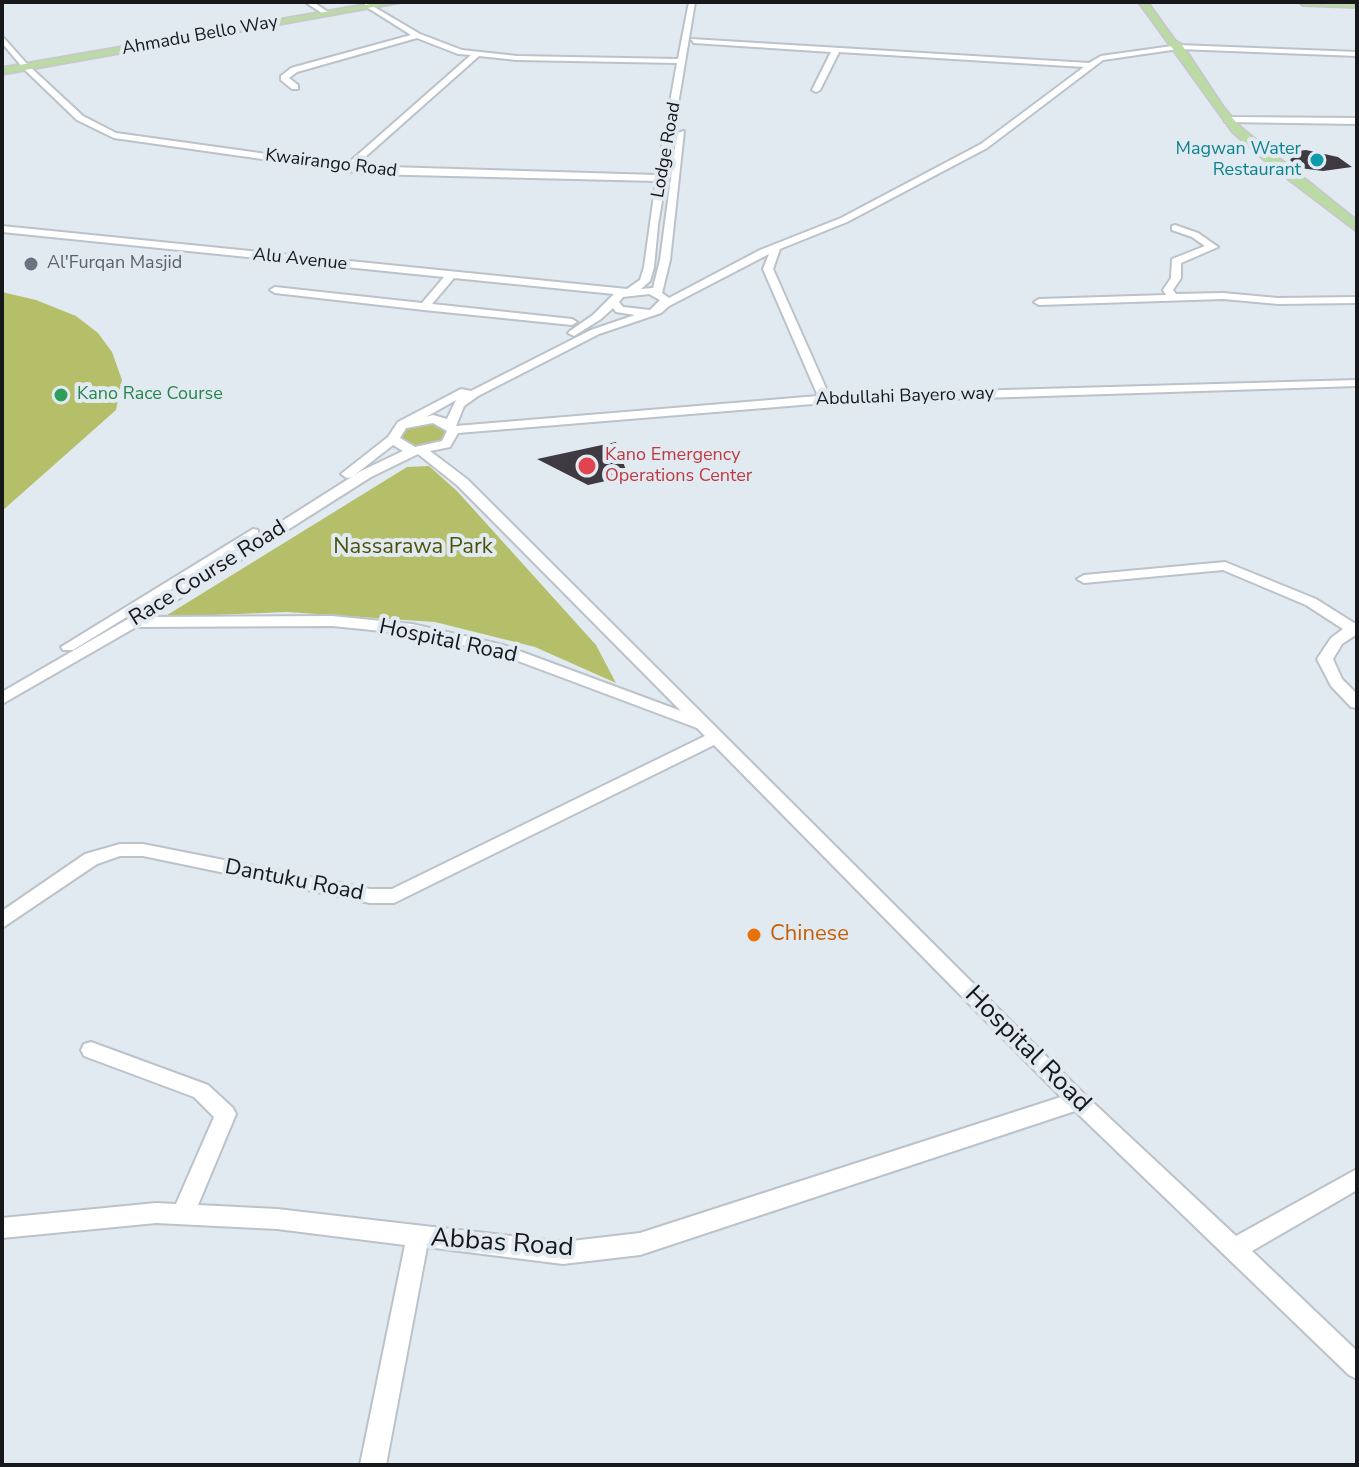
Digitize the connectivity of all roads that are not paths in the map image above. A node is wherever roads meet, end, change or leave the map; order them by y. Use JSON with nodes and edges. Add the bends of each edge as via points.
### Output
{"nodes":[{"id":1,"x":308,"y":2,"type":"edge"},
{"id":2,"x":382,"y":2,"type":"edge"},
{"id":3,"x":397,"y":2,"type":"edge"},
{"id":4,"x":692,"y":2,"type":"edge"},
{"id":5,"x":699,"y":2,"type":"edge"},
{"id":6,"x":1143,"y":2,"type":"edge"},
{"id":7,"x":1303,"y":2,"type":"edge"},
{"id":8,"x":1357,"y":4,"type":"edge"},
{"id":9,"x":368,"y":6,"type":"junction"},
{"id":10,"x":1152,"y":7,"type":"edge"},
{"id":11,"x":325,"y":13,"type":"junction"},
{"id":12,"x":417,"y":36,"type":"junction"},
{"id":13,"x":2,"y":38,"type":"edge"},
{"id":14,"x":694,"y":41,"type":"junction"},
{"id":15,"x":1174,"y":46,"type":"junction"},
{"id":16,"x":836,"y":50,"type":"junction"},
{"id":17,"x":477,"y":54,"type":"junction"},
{"id":18,"x":1357,"y":54,"type":"edge"},
{"id":19,"x":683,"y":61,"type":"junction"},
{"id":20,"x":1088,"y":65,"type":"junction"},
{"id":21,"x":26,"y":66,"type":"junction"},
{"id":22,"x":2,"y":70,"type":"edge"},
{"id":23,"x":295,"y":87,"type":"dead end"},
{"id":24,"x":816,"y":90,"type":"dead end"},
{"id":25,"x":1228,"y":120,"type":"junction"},
{"id":26,"x":1357,"y":121,"type":"edge"},
{"id":27,"x":348,"y":168,"type":"junction"},
{"id":28,"x":661,"y":178,"type":"junction"},
{"id":29,"x":1357,"y":227,"type":"edge"},
{"id":30,"x":1175,"y":228,"type":"dead end"},
{"id":31,"x":2,"y":229,"type":"edge"},
{"id":32,"x":1357,"y":235,"type":"edge"},
{"id":33,"x":770,"y":250,"type":"junction"},
{"id":34,"x":451,"y":275,"type":"junction"},
{"id":35,"x":275,"y":290,"type":"dead end"},
{"id":36,"x":621,"y":295,"type":"junction"},
{"id":37,"x":661,"y":297,"type":"junction"},
{"id":38,"x":1173,"y":298,"type":"junction"},
{"id":39,"x":1357,"y":300,"type":"edge"},
{"id":40,"x":1039,"y":302,"type":"dead end"},
{"id":41,"x":424,"y":307,"type":"junction"},
{"id":42,"x":649,"y":313,"type":"junction"},
{"id":43,"x":572,"y":322,"type":"dead end"},
{"id":44,"x":1357,"y":383,"type":"edge"},
{"id":45,"x":825,"y":399,"type":"junction"},
{"id":46,"x":402,"y":425,"type":"junction"},
{"id":47,"x":452,"y":428,"type":"junction"},
{"id":48,"x":393,"y":439,"type":"junction"},
{"id":49,"x":446,"y":444,"type":"junction"},
{"id":50,"x":418,"y":451,"type":"junction"},
{"id":51,"x":447,"y":468,"type":"junction"},
{"id":52,"x":1084,"y":579,"type":"dead end"},
{"id":53,"x":133,"y":622,"type":"junction"},
{"id":54,"x":1354,"y":628,"type":"edge"},
{"id":55,"x":2,"y":687,"type":"edge"},
{"id":56,"x":2,"y":699,"type":"edge"},
{"id":57,"x":1357,"y":703,"type":"edge"},
{"id":58,"x":709,"y":732,"type":"junction"},
{"id":59,"x":2,"y":921,"type":"edge"},
{"id":60,"x":91,"y":1050,"type":"dead end"},
{"id":61,"x":1078,"y":1101,"type":"junction"},
{"id":62,"x":1357,"y":1179,"type":"edge"},
{"id":63,"x":183,"y":1214,"type":"junction"},
{"id":64,"x":2,"y":1228,"type":"edge"},
{"id":65,"x":418,"y":1237,"type":"junction"},
{"id":66,"x":1233,"y":1250,"type":"junction"},
{"id":67,"x":1357,"y":1367,"type":"edge"},
{"id":68,"x":373,"y":1465,"type":"edge"}],
"edges":[{"from":1,"to":11,"type":"street"},
{"from":2,"to":9,"type":"main road","name":"Ahmadu Bello Way"},
{"from":3,"to":9,"type":"main road","name":"Ahmadu Bello Way"},
{"from":4,"to":19,"type":"street","name":"Lodge Road"},
{"from":5,"to":14,"type":"street","name":"Lodge Road"},
{"from":6,"to":10,"type":"main road"},
{"from":7,"to":8,"type":"main road"},
{"from":9,"to":11,"type":"main road","name":"Ahmadu Bello Way"},
{"from":9,"to":12,"type":"street"},
{"from":10,"to":15,"type":"main road"},
{"from":11,"to":21,"type":"main road","name":"Ahmadu Bello Way"},
{"from":12,"to":17,"type":"street"},
{"from":12,"to":23,"type":"street","via":[[294,70],[284,78]]},
{"from":13,"to":21,"type":"street","name":"Kwairango Road"},
{"from":14,"to":16,"type":"street"},
{"from":14,"to":37,"type":"street","name":"Lodge Road"},
{"from":15,"to":18,"type":"street"},
{"from":15,"to":20,"type":"street","via":[[1112,55]]},
{"from":15,"to":25,"type":"main road"},
{"from":15,"to":32,"type":"main road","via":[[1210,109],[1228,129]]},
{"from":16,"to":20,"type":"street"},
{"from":16,"to":24,"type":"street"},
{"from":17,"to":19,"type":"street"},
{"from":17,"to":27,"type":"street"},
{"from":19,"to":28,"type":"street","name":"Lodge Road"},
{"from":20,"to":33,"type":"street","via":[[984,146],[844,220]]},
{"from":21,"to":22,"type":"main road","name":"Ahmadu Bello Way"},
{"from":21,"to":27,"type":"street","name":"Kwairango Road","via":[[80,118],[104,132]]},
{"from":25,"to":26,"type":"street"},
{"from":25,"to":29,"type":"main road","via":[[1254,147]]},
{"from":27,"to":28,"type":"street","name":"Kwairango Road"},
{"from":28,"to":36,"type":"street","name":"Lodge Road","via":[[645,281]]},
{"from":30,"to":38,"type":"street","via":[[1213,247],[1176,261],[1176,278],[1168,290]]},
{"from":31,"to":34,"type":"street","name":"Alu Avenue"},
{"from":33,"to":37,"type":"street"},
{"from":33,"to":45,"type":"street","via":[[768,269]]},
{"from":34,"to":36,"type":"street","name":"Alu Avenue","via":[[599,288]]},
{"from":34,"to":41,"type":"street"},
{"from":35,"to":41,"type":"street"},
{"from":36,"to":37,"type":"street"},
{"from":36,"to":42,"type":"street","via":[[620,310]]},
{"from":36,"to":46,"type":"street","via":[[571,335]]},
{"from":37,"to":42,"type":"street"},
{"from":38,"to":39,"type":"street"},
{"from":38,"to":40,"type":"street"},
{"from":41,"to":43,"type":"street"},
{"from":42,"to":47,"type":"street","via":[[595,332],[474,394],[459,404]]},
{"from":44,"to":45,"type":"street","name":"Abdullahi Bayero way"},
{"from":45,"to":47,"type":"street","name":"Abdullahi Bayero way"},
{"from":46,"to":47,"type":"street","name":"Abdullahi Bayero way","via":[[433,419]]},
{"from":46,"to":48,"type":"street"},
{"from":47,"to":49,"type":"street"},
{"from":48,"to":50,"type":"street","name":"Hospital Road"},
{"from":48,"to":55,"type":"street","name":"Race Course Road","via":[[320,493]]},
{"from":49,"to":50,"type":"street","name":"Race Course Road"},
{"from":49,"to":51,"type":"street"},
{"from":50,"to":51,"type":"street","name":"Hospital Road"},
{"from":50,"to":53,"type":"street","name":"Race Course Road","via":[[366,474]]},
{"from":51,"to":58,"type":"street","name":"Hospital Road"},
{"from":52,"to":54,"type":"street","via":[[1225,566],[1311,602]]},
{"from":53,"to":56,"type":"street","name":"Race Course Road"},
{"from":53,"to":58,"type":"street","name":"Hospital Road","via":[[332,621],[412,629],[498,648]]},
{"from":54,"to":57,"type":"street","via":[[1336,641],[1325,659],[1336,682]]},
{"from":58,"to":59,"type":"street","name":"Dantuku Road","via":[[394,896],[120,850],[91,859]]},
{"from":58,"to":61,"type":"street","name":"Hospital Road"},
{"from":60,"to":63,"type":"street","via":[[201,1091],[226,1114]]},
{"from":61,"to":65,"type":"street","name":"Abbas Road","via":[[640,1244],[563,1253]]},
{"from":61,"to":66,"type":"street","name":"Hospital Road"},
{"from":62,"to":66,"type":"street"},
{"from":63,"to":64,"type":"street","name":"Abbas Road"},
{"from":63,"to":65,"type":"street","name":"Abbas Road","via":[[277,1219]]},
{"from":65,"to":68,"type":"street"},
{"from":66,"to":67,"type":"street","name":"Hospital Road"}]}
